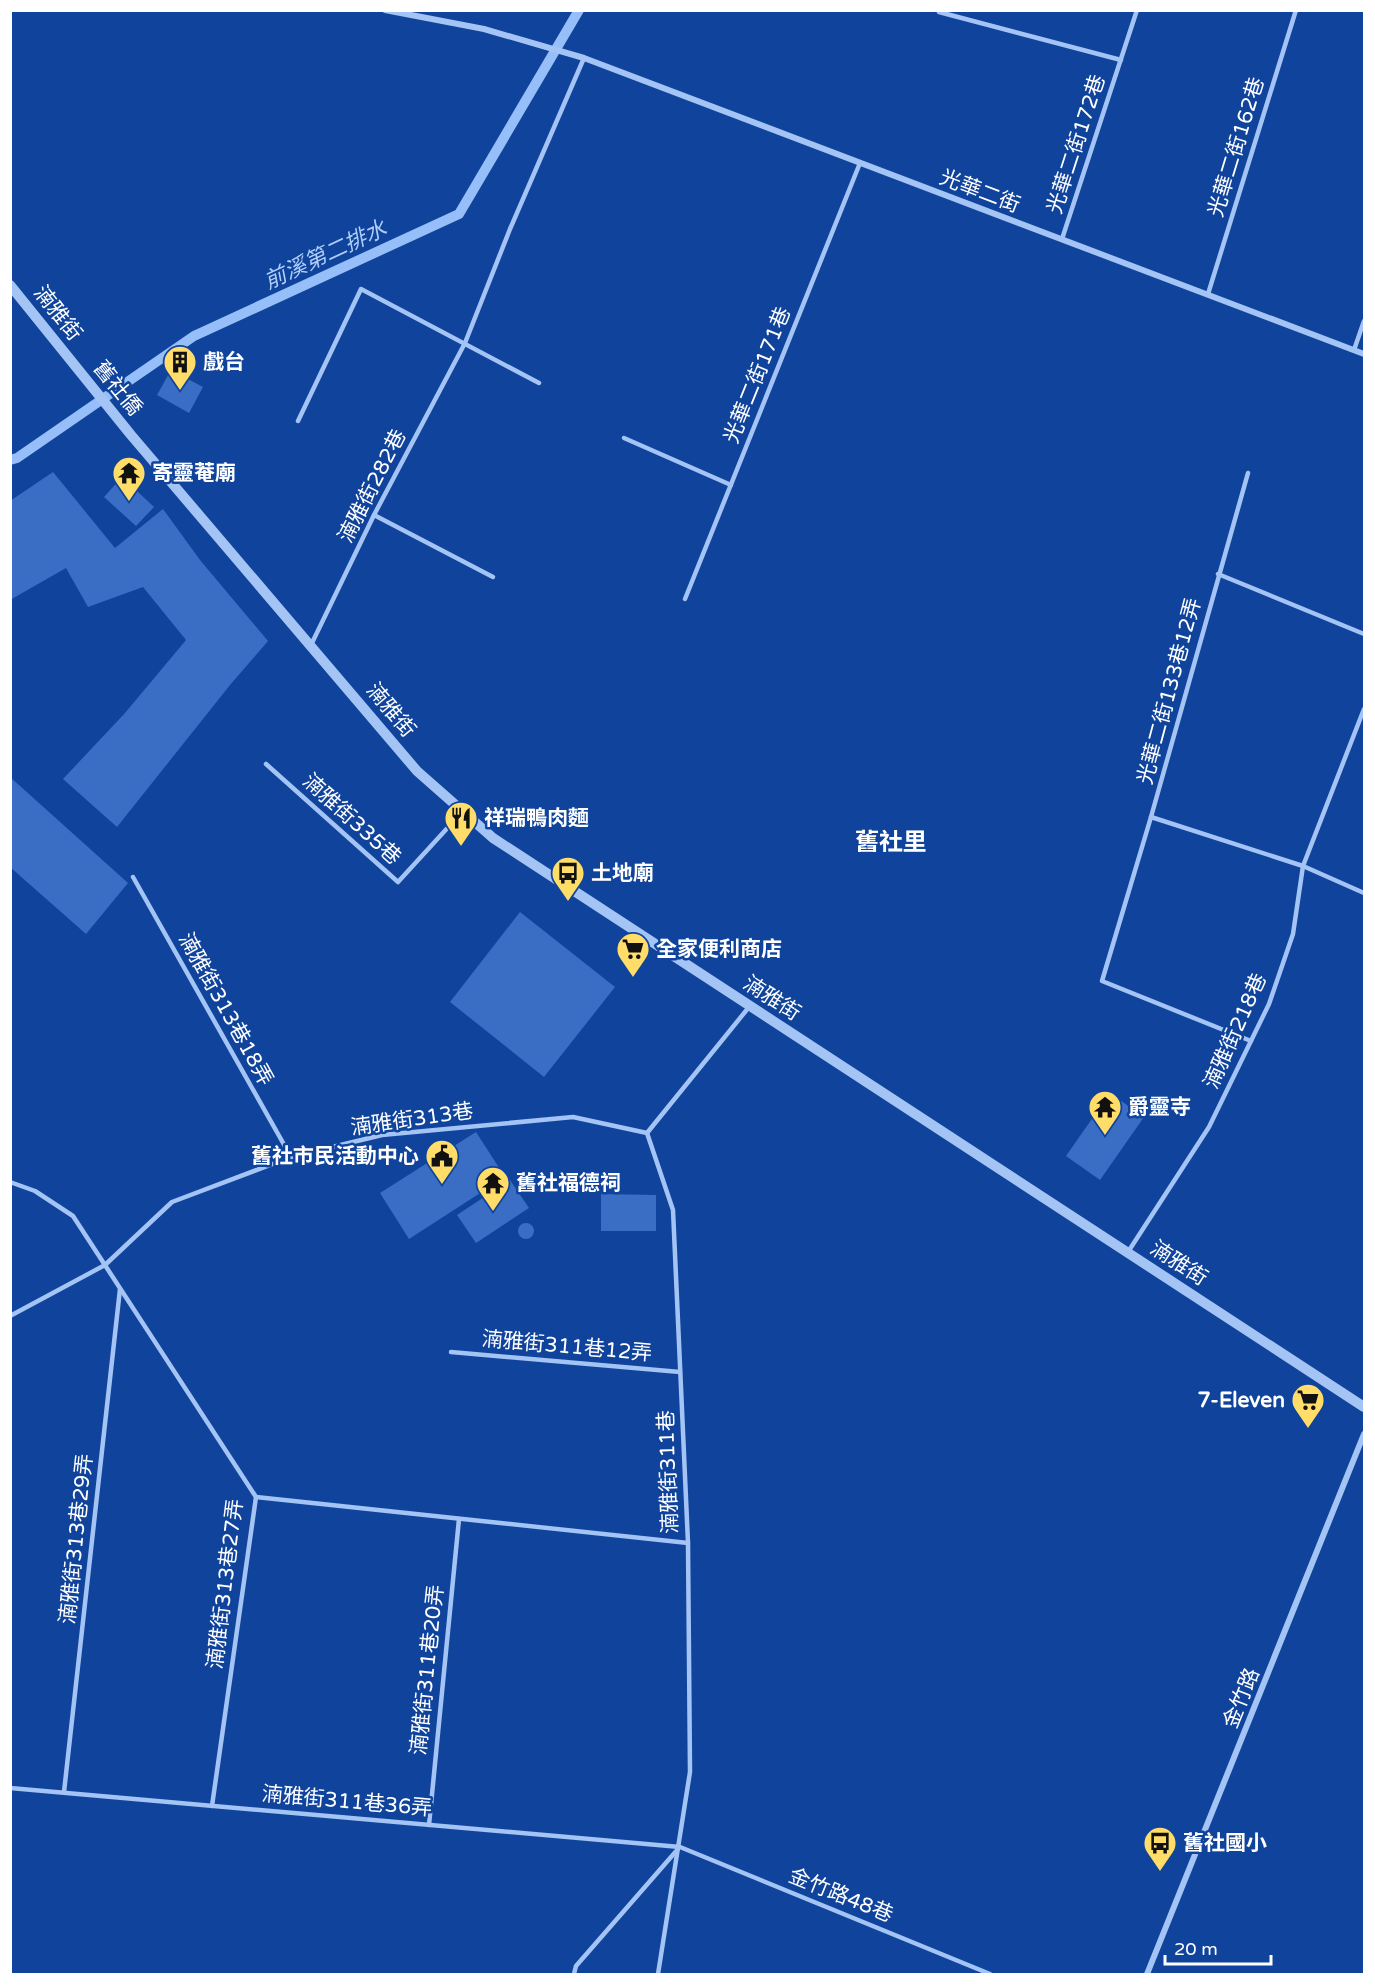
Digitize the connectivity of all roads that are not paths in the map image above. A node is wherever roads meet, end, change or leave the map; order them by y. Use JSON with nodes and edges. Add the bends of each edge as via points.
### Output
{"nodes":[{"id":1,"x":385,"y":10,"type":"edge"},
{"id":2,"x":1137,"y":10,"type":"edge"},
{"id":3,"x":1296,"y":10,"type":"edge"},
{"id":4,"x":939,"y":12,"type":"edge"},
{"id":5,"x":584,"y":58,"type":"junction"},
{"id":6,"x":1121,"y":60,"type":"junction"},
{"id":7,"x":860,"y":163,"type":"junction"},
{"id":8,"x":1062,"y":239,"type":"junction"},
{"id":9,"x":10,"y":285,"type":"edge"},
{"id":10,"x":1208,"y":294,"type":"junction"},
{"id":11,"x":1365,"y":321,"type":"edge"},
{"id":12,"x":465,"y":343,"type":"junction"},
{"id":13,"x":1354,"y":350,"type":"junction"},
{"id":14,"x":1365,"y":354,"type":"edge"},
{"id":15,"x":74,"y":365,"type":"joint"},
{"id":16,"x":539,"y":383,"type":"dead end"},
{"id":17,"x":298,"y":421,"type":"dead end"},
{"id":18,"x":131,"y":435,"type":"joint"},
{"id":19,"x":624,"y":438,"type":"dead end"},
{"id":20,"x":1248,"y":473,"type":"dead end"},
{"id":21,"x":731,"y":485,"type":"junction"},
{"id":22,"x":374,"y":515,"type":"junction"},
{"id":23,"x":1218,"y":574,"type":"junction"},
{"id":24,"x":493,"y":577,"type":"dead end"},
{"id":25,"x":685,"y":599,"type":"dead end"},
{"id":26,"x":1365,"y":634,"type":"edge"},
{"id":27,"x":311,"y":645,"type":"junction"},
{"id":28,"x":1365,"y":709,"type":"edge"},
{"id":29,"x":266,"y":764,"type":"dead end"},
{"id":30,"x":463,"y":811,"type":"junction"},
{"id":31,"x":1151,"y":817,"type":"junction"},
{"id":32,"x":1303,"y":866,"type":"junction"},
{"id":33,"x":133,"y":877,"type":"dead end"},
{"id":34,"x":1365,"y":893,"type":"edge"},
{"id":35,"x":749,"y":1006,"type":"junction"},
{"id":36,"x":1251,"y":1041,"type":"junction"},
{"id":37,"x":647,"y":1133,"type":"junction"},
{"id":38,"x":291,"y":1157,"type":"junction"},
{"id":39,"x":10,"y":1182,"type":"edge"},
{"id":40,"x":1127,"y":1253,"type":"junction"},
{"id":41,"x":105,"y":1265,"type":"junction"},
{"id":42,"x":120,"y":1289,"type":"junction"},
{"id":43,"x":10,"y":1316,"type":"edge"},
{"id":44,"x":451,"y":1352,"type":"dead end"},
{"id":45,"x":680,"y":1372,"type":"junction"},
{"id":46,"x":1365,"y":1407,"type":"edge"},
{"id":47,"x":1365,"y":1434,"type":"edge"},
{"id":48,"x":256,"y":1497,"type":"junction"},
{"id":49,"x":459,"y":1519,"type":"junction"},
{"id":50,"x":688,"y":1543,"type":"junction"},
{"id":51,"x":10,"y":1788,"type":"edge"},
{"id":52,"x":64,"y":1792,"type":"junction"},
{"id":53,"x":212,"y":1806,"type":"junction"},
{"id":54,"x":429,"y":1825,"type":"junction"},
{"id":55,"x":680,"y":1847,"type":"junction"},
{"id":56,"x":574,"y":1974,"type":"edge"},
{"id":57,"x":658,"y":1974,"type":"edge"},
{"id":58,"x":990,"y":1974,"type":"edge"},
{"id":59,"x":1148,"y":1974,"type":"edge"}],
"edges":[{"from":1,"to":5,"type":"street","name":"光華二街","via":[[484,29]]},
{"from":2,"to":6,"type":"lane","name":"光華二街172巷"},
{"from":3,"to":10,"type":"lane","name":"光華二街162巷"},
{"from":4,"to":6,"type":"lane","name":"光華二街172巷"},
{"from":5,"to":7,"type":"street","name":"光華二街"},
{"from":5,"to":12,"type":"lane","name":"湳雅街282巷"},
{"from":6,"to":8,"type":"lane","name":"光華二街172巷"},
{"from":7,"to":8,"type":"street","name":"光華二街"},
{"from":7,"to":21,"type":"lane","name":"光華二街171巷"},
{"from":8,"to":10,"type":"street","name":"光華二街"},
{"from":9,"to":15,"type":"street","name":"湳雅街"},
{"from":10,"to":13,"type":"street","name":"光華二街"},
{"from":11,"to":13,"type":"lane"},
{"from":12,"to":16,"type":"lane"},
{"from":12,"to":17,"type":"lane","via":[[362,289]]},
{"from":12,"to":22,"type":"lane","name":"湳雅街282巷"},
{"from":13,"to":14,"type":"street","name":"光華二街"},
{"from":15,"to":18,"type":"street","name":"舊社僑"},
{"from":18,"to":27,"type":"street","name":"湳雅街"},
{"from":19,"to":21,"type":"lane"},
{"from":20,"to":23,"type":"lane","name":"光華二街133巷12弄"},
{"from":21,"to":25,"type":"lane","name":"光華二街171巷"},
{"from":22,"to":24,"type":"lane"},
{"from":22,"to":27,"type":"lane","name":"湳雅街282巷"},
{"from":23,"to":26,"type":"lane","name":"光華二街133巷12弄"},
{"from":23,"to":31,"type":"lane","name":"光華二街133巷12弄"},
{"from":27,"to":30,"type":"street","name":"湳雅街","via":[[417,771]]},
{"from":28,"to":32,"type":"lane","name":"湳雅街218巷"},
{"from":29,"to":30,"type":"lane","name":"湳雅街335巷","via":[[398,882]]},
{"from":30,"to":35,"type":"street","name":"湳雅街","via":[[493,838]]},
{"from":31,"to":32,"type":"lane"},
{"from":31,"to":36,"type":"lane","name":"光華二街133巷12弄","via":[[1102,981]]},
{"from":32,"to":34,"type":"lane"},
{"from":32,"to":36,"type":"lane","name":"湳雅街218巷","via":[[1293,934],[1269,1004]]},
{"from":33,"to":38,"type":"lane","name":"湳雅街313巷18弄"},
{"from":35,"to":37,"type":"lane"},
{"from":35,"to":40,"type":"street","name":"湳雅街"},
{"from":36,"to":40,"type":"lane","name":"湳雅街218巷","via":[[1209,1127]]},
{"from":37,"to":38,"type":"lane","name":"湳雅街313巷","via":[[573,1118],[382,1135]]},
{"from":37,"to":45,"type":"lane","name":"湳雅街311巷","via":[[673,1210]]},
{"from":38,"to":41,"type":"lane","name":"湳雅街313巷","via":[[172,1202]]},
{"from":39,"to":41,"type":"lane","name":"湳雅街313巷27弄","via":[[35,1191],[73,1216]]},
{"from":40,"to":46,"type":"street","name":"湳雅街"},
{"from":41,"to":42,"type":"lane","name":"湳雅街313巷27弄"},
{"from":41,"to":43,"type":"lane","name":"湳雅街313巷"},
{"from":42,"to":48,"type":"lane","name":"湳雅街313巷27弄"},
{"from":42,"to":52,"type":"lane","name":"湳雅街313巷29弄"},
{"from":44,"to":45,"type":"lane","name":"湳雅街311巷12弄"},
{"from":45,"to":50,"type":"lane","name":"湳雅街311巷"},
{"from":47,"to":59,"type":"street","name":"金竹路"},
{"from":48,"to":49,"type":"lane"},
{"from":48,"to":53,"type":"lane","name":"湳雅街313巷27弄"},
{"from":49,"to":50,"type":"lane"},
{"from":49,"to":54,"type":"lane","name":"湳雅街311巷20弄"},
{"from":50,"to":55,"type":"lane","name":"湳雅街311巷","via":[[690,1772]]},
{"from":51,"to":52,"type":"lane","name":"湳雅街311巷36弄"},
{"from":52,"to":53,"type":"lane","name":"湳雅街311巷36弄"},
{"from":53,"to":54,"type":"lane","name":"湳雅街311巷36弄"},
{"from":54,"to":55,"type":"lane","name":"湳雅街311巷36弄"},
{"from":55,"to":56,"type":"lane","via":[[576,1966]]},
{"from":55,"to":57,"type":"lane","name":"湳雅街311巷"},
{"from":55,"to":58,"type":"lane","name":"金竹路48巷"}]}
